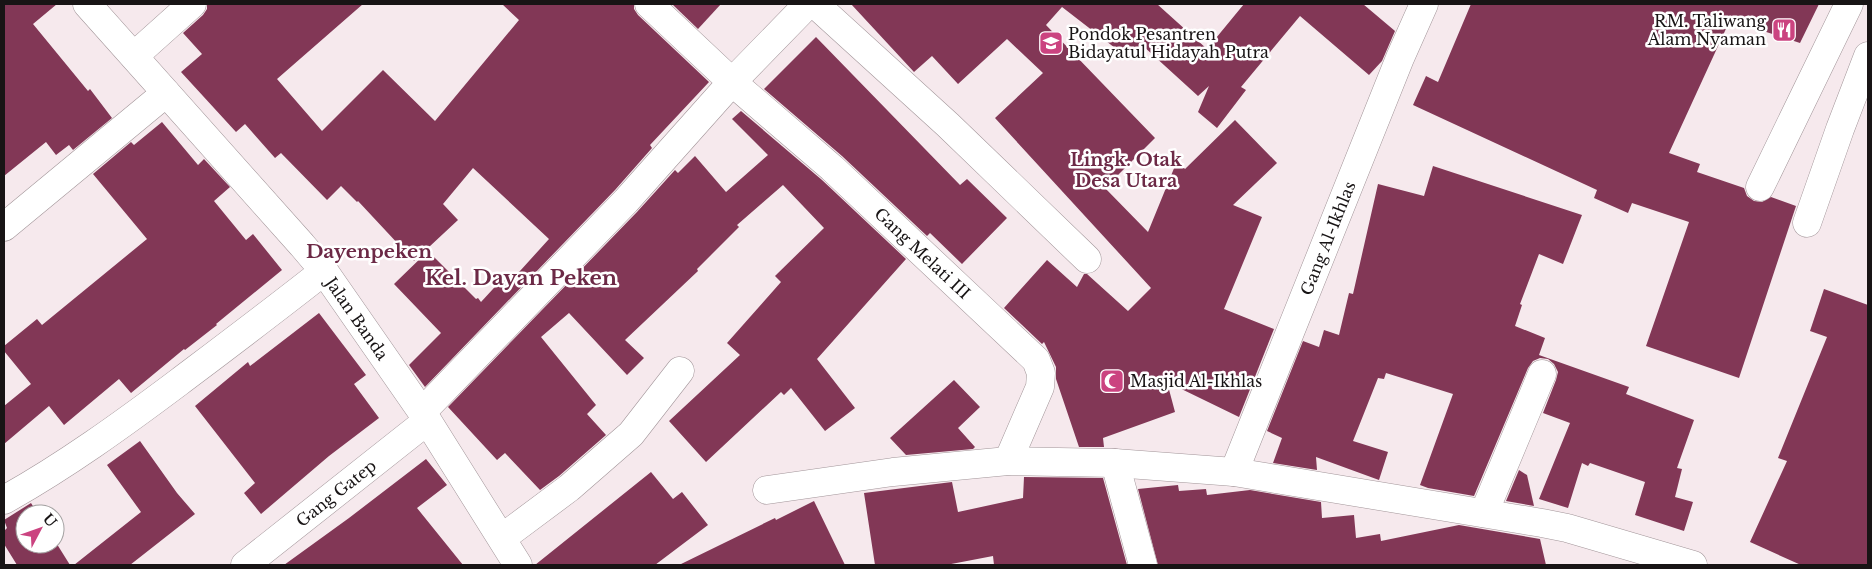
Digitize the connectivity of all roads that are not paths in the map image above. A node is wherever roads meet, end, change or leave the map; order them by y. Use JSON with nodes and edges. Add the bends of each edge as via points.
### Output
{"nodes":[{"id":1,"x":87,"y":4,"type":"edge"},
{"id":2,"x":192,"y":4,"type":"edge"},
{"id":3,"x":649,"y":4,"type":"edge"},
{"id":4,"x":808,"y":4,"type":"edge"},
{"id":5,"x":815,"y":4,"type":"edge"},
{"id":6,"x":1424,"y":4,"type":"edge"},
{"id":7,"x":1849,"y":4,"type":"edge"},
{"id":8,"x":134,"y":56,"type":"junction"},
{"id":9,"x":1868,"y":56,"type":"edge"},
{"id":10,"x":732,"y":82,"type":"junction"},
{"id":11,"x":166,"y":94,"type":"junction"},
{"id":12,"x":1760,"y":187,"type":"dead end"},
{"id":13,"x":1807,"y":223,"type":"dead end"},
{"id":14,"x":4,"y":226,"type":"edge"},
{"id":15,"x":1088,"y":259,"type":"dead end"},
{"id":16,"x":324,"y":271,"type":"junction"},
{"id":17,"x":680,"y":370,"type":"dead end"},
{"id":18,"x":1542,"y":374,"type":"dead end"},
{"id":19,"x":425,"y":417,"type":"junction"},
{"id":20,"x":1008,"y":461,"type":"junction"},
{"id":21,"x":1115,"y":462,"type":"junction"},
{"id":22,"x":1234,"y":472,"type":"junction"},
{"id":23,"x":767,"y":490,"type":"dead end"},
{"id":24,"x":4,"y":500,"type":"edge"},
{"id":25,"x":1484,"y":513,"type":"junction"},
{"id":26,"x":502,"y":538,"type":"junction"},
{"id":27,"x":245,"y":565,"type":"edge"},
{"id":28,"x":518,"y":565,"type":"edge"},
{"id":29,"x":1143,"y":565,"type":"edge"},
{"id":30,"x":1693,"y":565,"type":"edge"}],
"edges":[{"from":1,"to":8,"type":"street","name":"Jalan Banda"},
{"from":2,"to":8,"type":"street"},
{"from":3,"to":10,"type":"street","name":"Gang Melati III"},
{"from":4,"to":10,"type":"street","name":"Gang Gatep"},
{"from":5,"to":15,"type":"street"},
{"from":6,"to":22,"type":"street","name":"Gang Al-Ikhlas"},
{"from":7,"to":12,"type":"street"},
{"from":8,"to":11,"type":"street","name":"Jalan Banda"},
{"from":9,"to":13,"type":"street"},
{"from":10,"to":19,"type":"street","name":"Gang Gatep"},
{"from":10,"to":20,"type":"street","name":"Gang Melati III","via":[[832,168],[1036,360],[1041,373],[1040,387]]},
{"from":11,"to":14,"type":"street"},
{"from":11,"to":16,"type":"street","name":"Jalan Banda"},
{"from":16,"to":19,"type":"street","name":"Jalan Banda"},
{"from":16,"to":24,"type":"street","via":[[142,410]]},
{"from":17,"to":26,"type":"street","via":[[631,434],[569,488]]},
{"from":18,"to":25,"type":"street"},
{"from":19,"to":26,"type":"street","name":"Jalan Banda"},
{"from":19,"to":27,"type":"street","name":"Gang Gatep"},
{"from":20,"to":21,"type":"street"},
{"from":20,"to":23,"type":"street","via":[[893,472]]},
{"from":21,"to":22,"type":"street"},
{"from":21,"to":29,"type":"street"},
{"from":22,"to":25,"type":"street"},
{"from":25,"to":30,"type":"street","via":[[1566,528]]},
{"from":26,"to":28,"type":"street","name":"Jalan Banda"}]}
